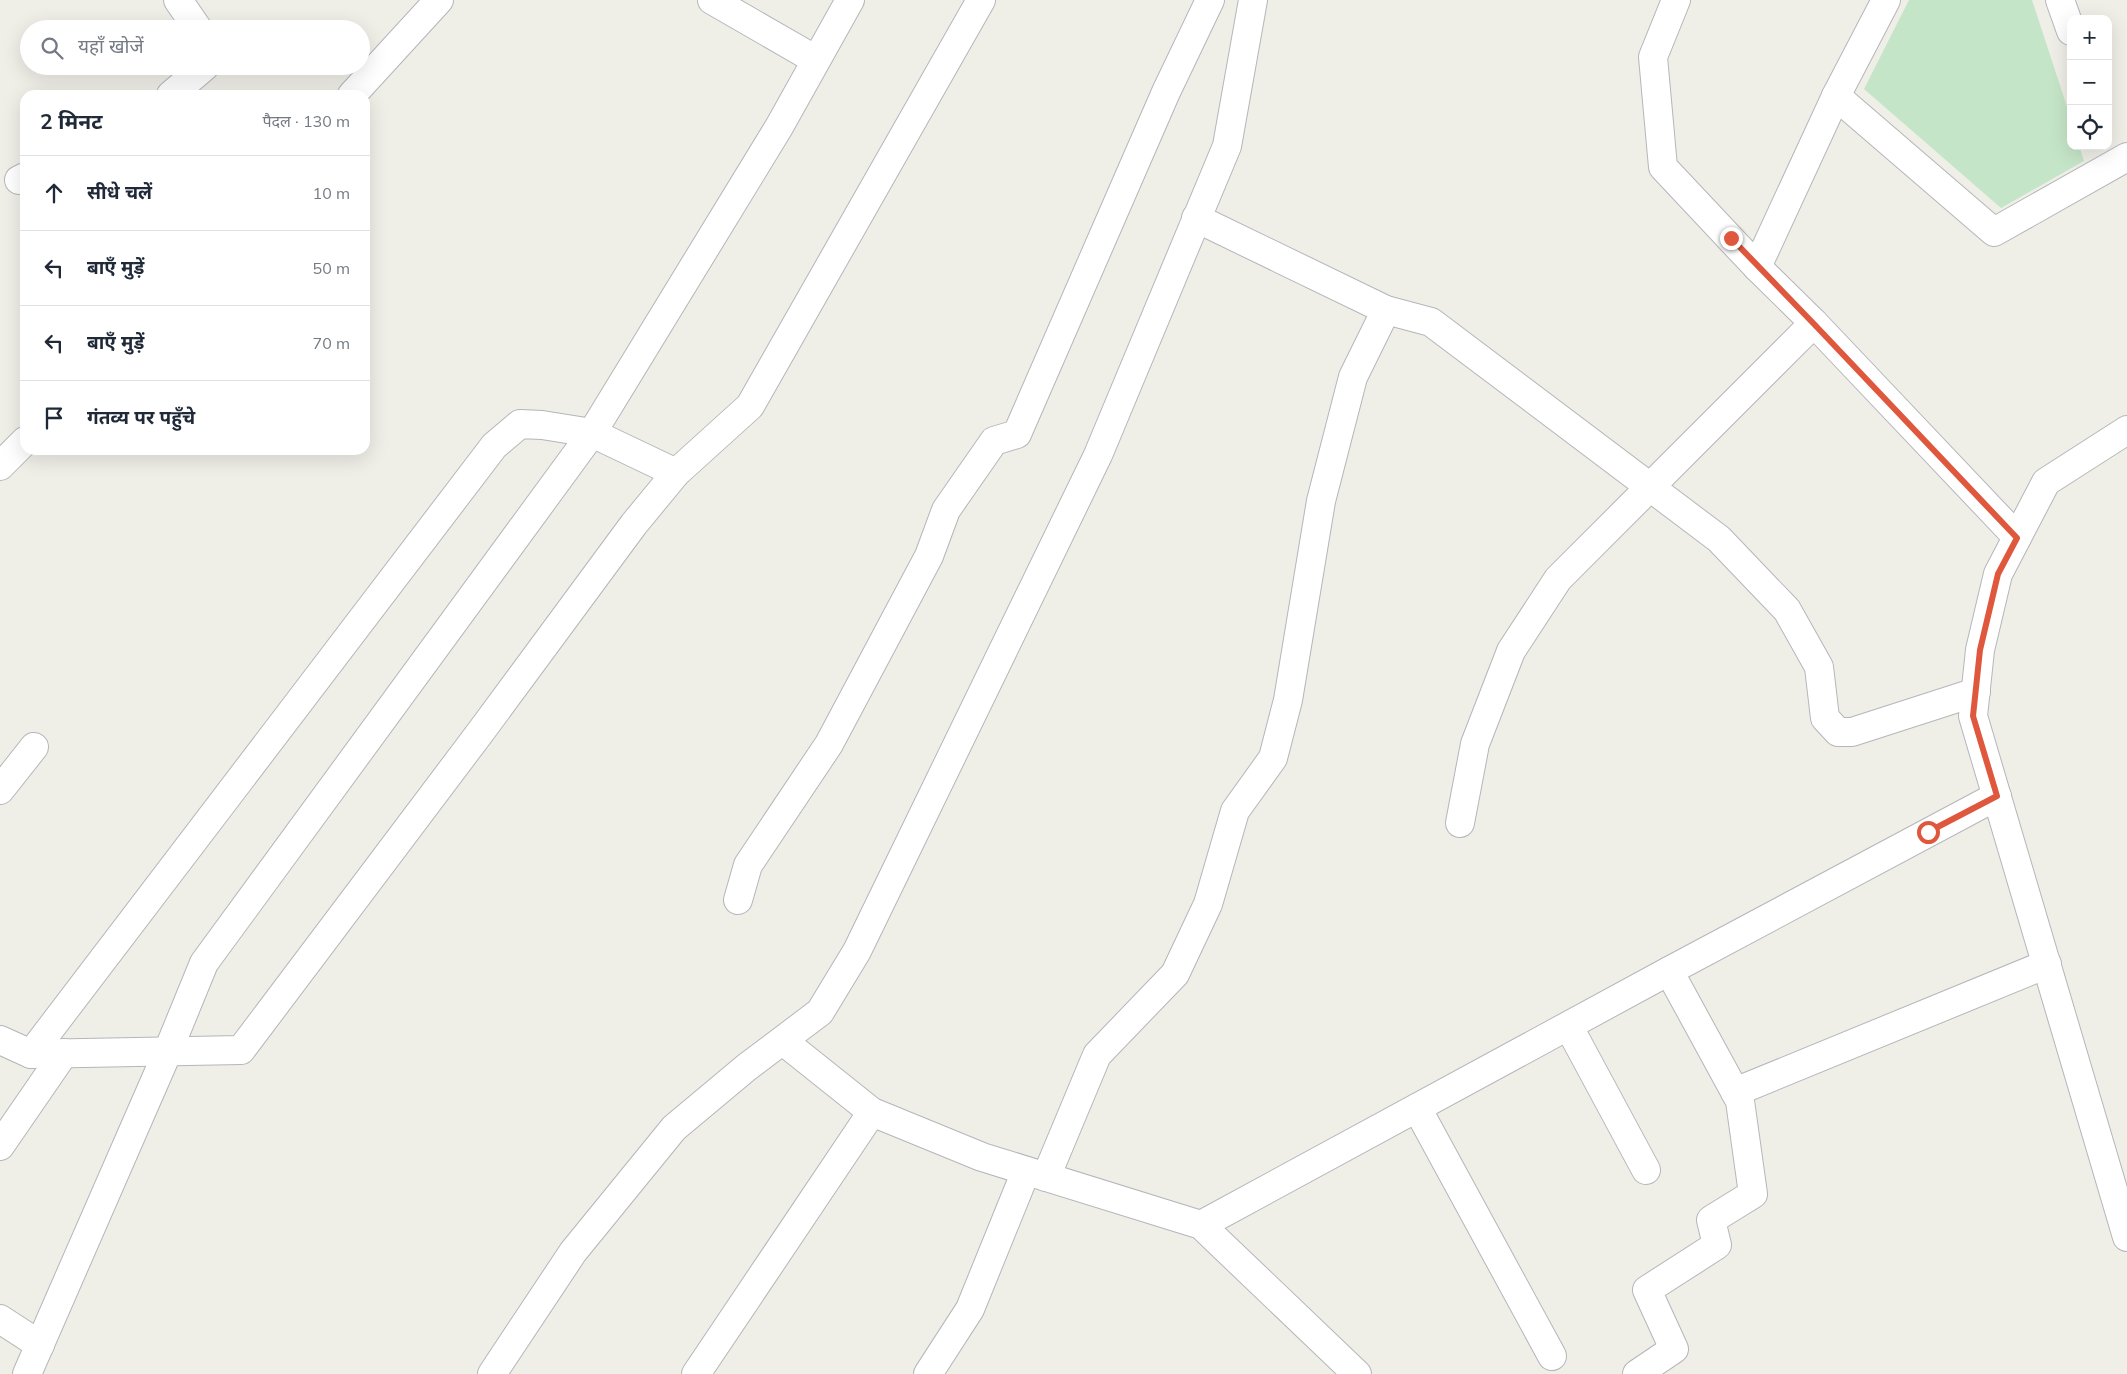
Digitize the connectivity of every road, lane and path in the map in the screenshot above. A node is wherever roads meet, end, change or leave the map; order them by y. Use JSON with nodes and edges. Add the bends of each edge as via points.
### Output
{"nodes":[{"id":1,"x":178,"y":0,"type":"edge"},
{"id":2,"x":439,"y":0,"type":"edge"},
{"id":3,"x":712,"y":0,"type":"edge"},
{"id":4,"x":850,"y":0,"type":"edge"},
{"id":5,"x":982,"y":0,"type":"edge"},
{"id":6,"x":1210,"y":0,"type":"edge"},
{"id":7,"x":1253,"y":0,"type":"edge"},
{"id":8,"x":1676,"y":0,"type":"edge"},
{"id":9,"x":1886,"y":0,"type":"edge"},
{"id":10,"x":2060,"y":0,"type":"edge"},
{"id":11,"x":192,"y":20,"type":"edge"},
{"id":12,"x":2067,"y":20,"type":"edge"},
{"id":13,"x":816,"y":60,"type":"junction"},
{"id":14,"x":195,"y":75,"type":"edge"},
{"id":15,"x":179,"y":90,"type":"edge"},
{"id":16,"x":357,"y":90,"type":"edge"},
{"id":17,"x":1836,"y":96,"type":"junction"},
{"id":18,"x":2117,"y":155,"type":"edge"},
{"id":19,"x":1196,"y":218,"type":"junction"},
{"id":20,"x":1758,"y":267,"type":"junction"},
{"id":21,"x":1386,"y":310,"type":"junction"},
{"id":22,"x":1814,"y":324,"type":"junction"},
{"id":23,"x":2127,"y":430,"type":"edge"},
{"id":24,"x":592,"y":433,"type":"junction"},
{"id":25,"x":20,"y":446,"type":"edge"},
{"id":26,"x":0,"y":466,"type":"edge"},
{"id":27,"x":676,"y":473,"type":"junction"},
{"id":28,"x":1651,"y":487,"type":"junction"},
{"id":29,"x":2017,"y":538,"type":"junction"},
{"id":30,"x":1976,"y":692,"type":"junction"},
{"id":31,"x":34,"y":747,"type":"dead end"},
{"id":32,"x":0,"y":790,"type":"edge"},
{"id":33,"x":1997,"y":796,"type":"junction"},
{"id":34,"x":1460,"y":823,"type":"dead end"},
{"id":35,"x":738,"y":900,"type":"dead end"},
{"id":36,"x":2047,"y":964,"type":"junction"},
{"id":37,"x":1669,"y":971,"type":"junction"},
{"id":38,"x":1568,"y":1027,"type":"junction"},
{"id":39,"x":0,"y":1040,"type":"edge"},
{"id":40,"x":783,"y":1040,"type":"junction"},
{"id":41,"x":168,"y":1051,"type":"junction"},
{"id":42,"x":64,"y":1053,"type":"junction"},
{"id":43,"x":31,"y":1054,"type":"junction"},
{"id":44,"x":1735,"y":1092,"type":"junction"},
{"id":45,"x":1416,"y":1108,"type":"junction"},
{"id":46,"x":872,"y":1112,"type":"junction"},
{"id":47,"x":0,"y":1146,"type":"edge"},
{"id":48,"x":1646,"y":1170,"type":"dead end"},
{"id":49,"x":1036,"y":1174,"type":"junction"},
{"id":50,"x":1201,"y":1225,"type":"junction"},
{"id":51,"x":2127,"y":1237,"type":"edge"},
{"id":52,"x":0,"y":1319,"type":"edge"},
{"id":53,"x":40,"y":1345,"type":"junction"},
{"id":54,"x":1552,"y":1356,"type":"dead end"},
{"id":55,"x":27,"y":1374,"type":"edge"},
{"id":56,"x":492,"y":1374,"type":"edge"},
{"id":57,"x":696,"y":1374,"type":"edge"},
{"id":58,"x":928,"y":1374,"type":"edge"},
{"id":59,"x":1357,"y":1374,"type":"edge"},
{"id":60,"x":1637,"y":1374,"type":"edge"}],
"edges":[{"from":1,"to":11,"type":"street"},
{"from":2,"to":16,"type":"street"},
{"from":3,"to":13,"type":"street"},
{"from":4,"to":13,"type":"street"},
{"from":5,"to":27,"type":"street","via":[[750,406]]},
{"from":6,"to":35,"type":"street","via":[[1166,92],[1017,434],[994,441],[946,510],[929,556],[829,744],[748,865]]},
{"from":7,"to":19,"type":"street","via":[[1227,146]]},
{"from":8,"to":20,"type":"street","via":[[1653,57],[1663,167]]},
{"from":9,"to":17,"type":"street"},
{"from":10,"to":12,"type":"street"},
{"from":13,"to":24,"type":"street"},
{"from":14,"to":15,"type":"street"},
{"from":17,"to":18,"type":"street","via":[[1994,232]]},
{"from":17,"to":20,"type":"street"},
{"from":19,"to":21,"type":"street"},
{"from":19,"to":40,"type":"street","via":[[1098,455],[857,950],[820,1012]]},
{"from":20,"to":22,"type":"street"},
{"from":21,"to":28,"type":"street","via":[[1431,322]]},
{"from":21,"to":49,"type":"street","via":[[1353,377],[1324,492],[1288,700],[1273,758],[1235,811],[1208,904],[1175,974],[1096,1055]]},
{"from":22,"to":28,"type":"street"},
{"from":22,"to":29,"type":"street"},
{"from":23,"to":29,"type":"street","via":[[2046,482]]},
{"from":24,"to":27,"type":"street"},
{"from":24,"to":41,"type":"street","via":[[204,963]]},
{"from":24,"to":43,"type":"street","via":[[520,424],[494,446]]},
{"from":25,"to":26,"type":"street"},
{"from":27,"to":41,"type":"street","via":[[634,524],[241,1050]]},
{"from":28,"to":30,"type":"street","via":[[1719,538],[1787,610],[1819,667],[1825,718],[1838,732],[1852,732]]},
{"from":28,"to":34,"type":"street","via":[[1558,580],[1511,651],[1475,744]]},
{"from":29,"to":30,"type":"street","via":[[1998,574],[1980,650]]},
{"from":30,"to":33,"type":"street","via":[[1973,716]]},
{"from":31,"to":32,"type":"street"},
{"from":33,"to":36,"type":"street"},
{"from":33,"to":37,"type":"street"},
{"from":36,"to":44,"type":"street"},
{"from":36,"to":51,"type":"street"},
{"from":37,"to":38,"type":"street"},
{"from":37,"to":44,"type":"street"},
{"from":38,"to":45,"type":"street"},
{"from":38,"to":48,"type":"street"},
{"from":39,"to":43,"type":"street"},
{"from":40,"to":46,"type":"street"},
{"from":40,"to":56,"type":"street","via":[[674,1128],[573,1252]]},
{"from":41,"to":42,"type":"street"},
{"from":41,"to":53,"type":"street"},
{"from":42,"to":43,"type":"street"},
{"from":42,"to":47,"type":"street"},
{"from":44,"to":60,"type":"street","via":[[1740,1101],[1753,1194],[1711,1220],[1717,1245],[1647,1290],[1674,1349]]},
{"from":45,"to":50,"type":"street"},
{"from":45,"to":54,"type":"street"},
{"from":46,"to":49,"type":"street","via":[[982,1157]]},
{"from":46,"to":57,"type":"street"},
{"from":49,"to":50,"type":"street"},
{"from":49,"to":58,"type":"street","via":[[970,1309]]},
{"from":50,"to":59,"type":"street"},
{"from":52,"to":53,"type":"street"},
{"from":53,"to":55,"type":"street"}]}
